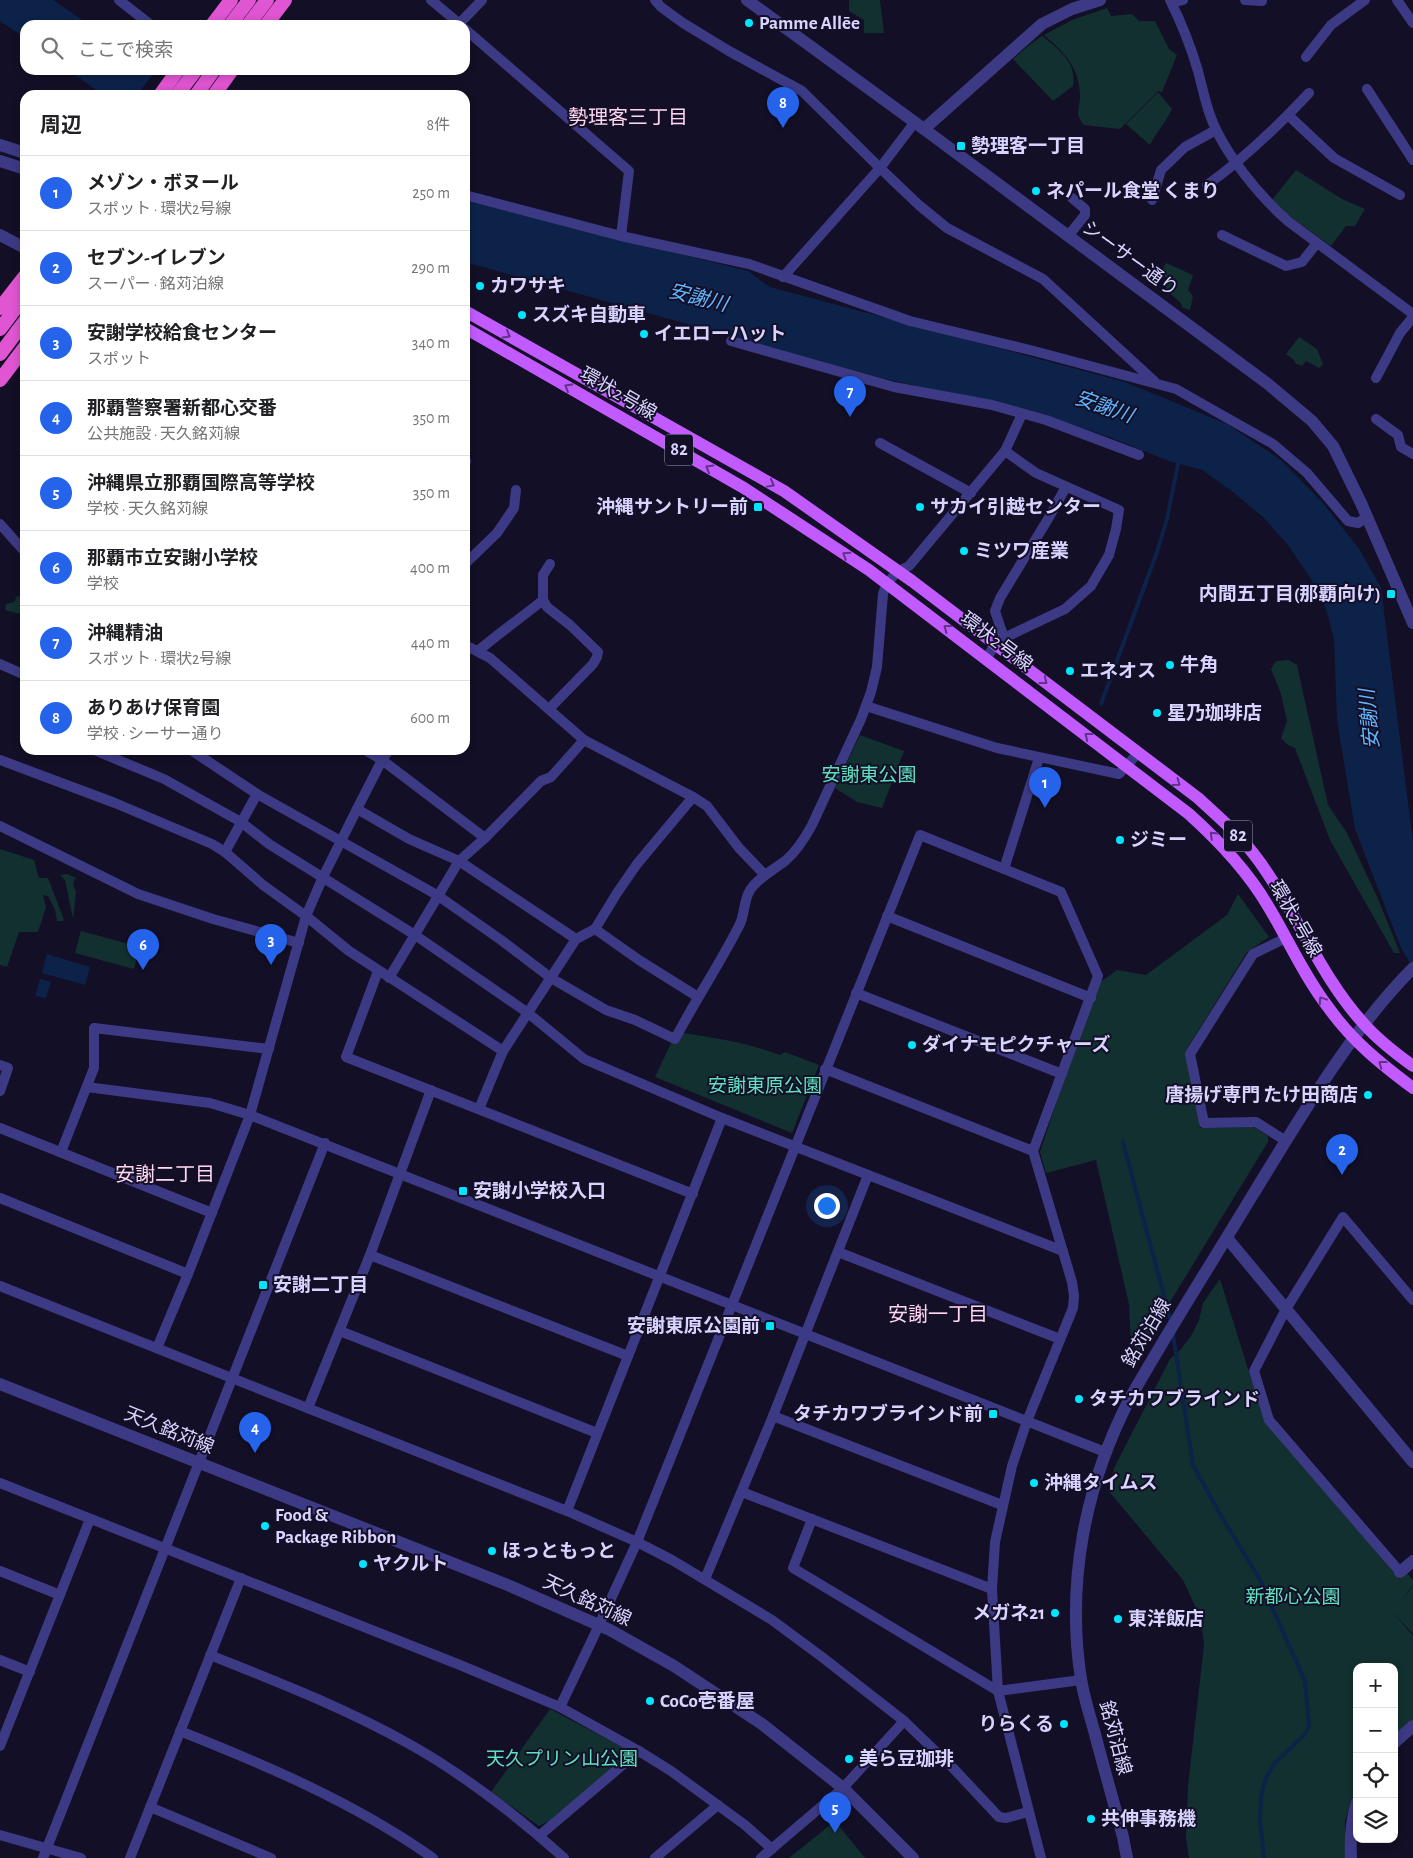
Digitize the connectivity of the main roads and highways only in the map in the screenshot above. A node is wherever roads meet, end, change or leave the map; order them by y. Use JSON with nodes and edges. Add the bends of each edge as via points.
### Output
{"nodes":[{"id":1,"x":230,"y":0,"type":"edge"},
{"id":2,"x":249,"y":0,"type":"edge"},
{"id":3,"x":268,"y":0,"type":"edge"},
{"id":4,"x":285,"y":0,"type":"edge"},
{"id":5,"x":216,"y":20,"type":"edge"},
{"id":6,"x":234,"y":20,"type":"edge"},
{"id":7,"x":252,"y":20,"type":"edge"},
{"id":8,"x":270,"y":20,"type":"edge"},
{"id":9,"x":175,"y":75,"type":"edge"},
{"id":10,"x":192,"y":75,"type":"edge"},
{"id":11,"x":210,"y":75,"type":"edge"},
{"id":12,"x":228,"y":75,"type":"edge"},
{"id":13,"x":164,"y":90,"type":"edge"},
{"id":14,"x":181,"y":90,"type":"edge"},
{"id":15,"x":200,"y":90,"type":"edge"},
{"id":16,"x":218,"y":90,"type":"edge"},
{"id":17,"x":20,"y":282,"type":"edge"},
{"id":18,"x":20,"y":303,"type":"edge"},
{"id":19,"x":0,"y":308,"type":"edge"},
{"id":20,"x":470,"y":314,"type":"edge"},
{"id":21,"x":20,"y":328,"type":"edge"},
{"id":22,"x":0,"y":329,"type":"edge"},
{"id":23,"x":470,"y":331,"type":"edge"},
{"id":24,"x":0,"y":354,"type":"edge"},
{"id":25,"x":20,"y":354,"type":"edge"},
{"id":26,"x":0,"y":380,"type":"edge"},
{"id":27,"x":1413,"y":1066,"type":"edge"},
{"id":28,"x":1413,"y":1088,"type":"edge"}],
"edges":[{"from":1,"to":5,"type":"highway"},
{"from":2,"to":6,"type":"highway"},
{"from":3,"to":7,"type":"highway"},
{"from":4,"to":8,"type":"highway"},
{"from":9,"to":13,"type":"highway"},
{"from":10,"to":14,"type":"highway"},
{"from":11,"to":15,"type":"highway"},
{"from":12,"to":16,"type":"highway"},
{"from":17,"to":19,"type":"highway"},
{"from":18,"to":22,"type":"highway"},
{"from":20,"to":27,"type":"main road","name":"環状2号線","number":"82","one_way":true,"via":[[784,491],[1000,641],[1198,798],[1258,859],[1337,989],[1364,1024],[1384,1045]]},
{"from":21,"to":24,"type":"highway"},
{"from":28,"to":23,"type":"main road","name":"環状2号線","number":"82","one_way":true,"via":[[1374,1058],[1328,1008],[1245,872],[1216,837],[1188,814],[886,583],[744,488]]},
{"from":25,"to":26,"type":"highway"}]}
